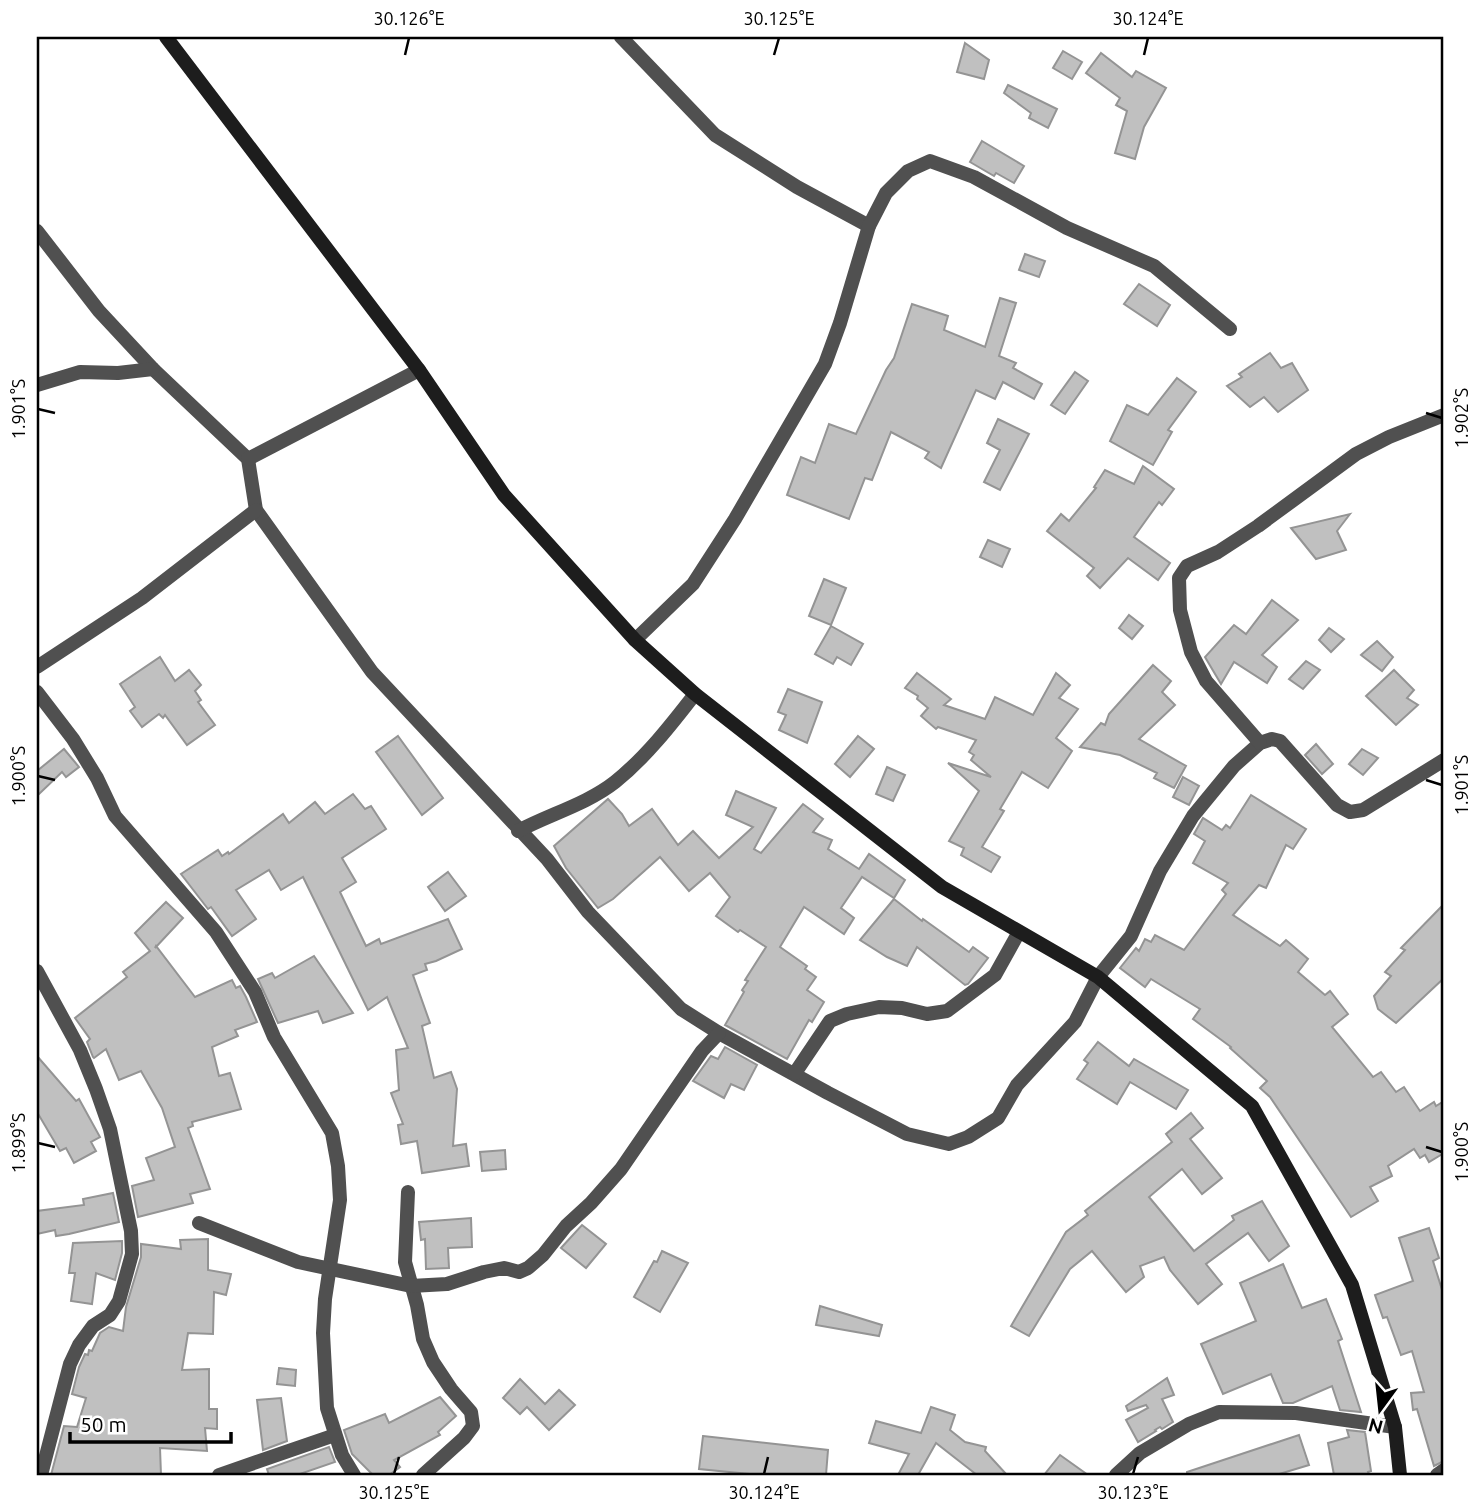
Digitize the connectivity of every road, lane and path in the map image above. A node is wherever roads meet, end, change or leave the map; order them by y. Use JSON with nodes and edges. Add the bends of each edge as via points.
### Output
{"nodes":[{"id":1,"x":166,"y":37,"type":"edge"},
{"id":2,"x":621,"y":37,"type":"edge"},
{"id":3,"x":869,"y":226,"type":"junction"},
{"id":4,"x":37,"y":231,"type":"edge"},
{"id":5,"x":1230,"y":329,"type":"dead end"},
{"id":6,"x":153,"y":369,"type":"junction"},
{"id":7,"x":419,"y":370,"type":"junction"},
{"id":8,"x":37,"y":385,"type":"edge"},
{"id":9,"x":1444,"y":415,"type":"edge"},
{"id":10,"x":248,"y":459,"type":"junction"},
{"id":11,"x":256,"y":510,"type":"junction"},
{"id":12,"x":635,"y":640,"type":"junction"},
{"id":13,"x":37,"y":667,"type":"edge"},
{"id":14,"x":37,"y":692,"type":"edge"},
{"id":15,"x":695,"y":694,"type":"junction"},
{"id":16,"x":1260,"y":743,"type":"junction"},
{"id":17,"x":1444,"y":760,"type":"edge"},
{"id":18,"x":518,"y":831,"type":"junction"},
{"id":19,"x":1019,"y":932,"type":"junction"},
{"id":20,"x":37,"y":971,"type":"edge"},
{"id":21,"x":1098,"y":977,"type":"junction"},
{"id":22,"x":719,"y":1033,"type":"junction"},
{"id":23,"x":795,"y":1073,"type":"junction"},
{"id":24,"x":408,"y":1192,"type":"dead end"},
{"id":25,"x":199,"y":1223,"type":"dead end"},
{"id":26,"x":329,"y":1270,"type":"junction"},
{"id":27,"x":411,"y":1286,"type":"junction"},
{"id":28,"x":1395,"y":1427,"type":"junction"},
{"id":29,"x":335,"y":1435,"type":"junction"},
{"id":30,"x":1444,"y":1470,"type":"edge"},
{"id":31,"x":41,"y":1475,"type":"edge"},
{"id":32,"x":219,"y":1475,"type":"edge"},
{"id":33,"x":354,"y":1475,"type":"edge"},
{"id":34,"x":423,"y":1475,"type":"edge"},
{"id":35,"x":1116,"y":1475,"type":"edge"},
{"id":36,"x":1400,"y":1475,"type":"edge"},
{"id":37,"x":1437,"y":1475,"type":"edge"}],
"edges":[{"from":1,"to":7,"type":"main road"},
{"from":2,"to":3,"type":"street","via":[[715,135]]},
{"from":3,"to":5,"type":"street","via":[[886,193],[908,171],[930,161],[974,177],[1068,228],[1154,266]]},
{"from":3,"to":12,"type":"street","via":[[825,364],[693,584]]},
{"from":4,"to":6,"type":"street","via":[[99,311]]},
{"from":6,"to":8,"type":"street","via":[[80,372]]},
{"from":6,"to":10,"type":"street"},
{"from":7,"to":10,"type":"street"},
{"from":7,"to":12,"type":"main road","via":[[504,495]]},
{"from":9,"to":16,"type":"street","via":[[1356,454],[1258,526],[1187,566],[1179,578],[1180,610],[1191,652],[1206,681]]},
{"from":10,"to":11,"type":"street"},
{"from":11,"to":13,"type":"street","via":[[142,598]]},
{"from":11,"to":18,"type":"street","via":[[372,672]]},
{"from":12,"to":15,"type":"main road"},
{"from":14,"to":26,"type":"street","via":[[85,758],[114,816],[216,932],[255,992],[274,1037],[332,1133],[340,1200]]},
{"from":15,"to":18,"type":"street","via":[[647,753],[614,783]]},
{"from":15,"to":19,"type":"main road","via":[[942,887]]},
{"from":16,"to":17,"type":"street","via":[[1280,741],[1338,805],[1350,812],[1363,810]]},
{"from":16,"to":21,"type":"street","via":[[1234,766],[1193,816],[1160,871],[1131,936]]},
{"from":18,"to":22,"type":"street","via":[[681,1009]]},
{"from":19,"to":21,"type":"main road"},
{"from":19,"to":23,"type":"street","via":[[995,975],[947,1011],[927,1014],[879,1007],[847,1014],[830,1021]]},
{"from":20,"to":31,"type":"street","via":[[80,1050],[110,1129],[132,1254],[120,1301],[93,1326],[70,1364]]},
{"from":21,"to":23,"type":"street","via":[[1075,1022],[1017,1085],[998,1118],[949,1144],[907,1134]]},
{"from":21,"to":28,"type":"main road","via":[[1252,1106],[1352,1284]]},
{"from":22,"to":23,"type":"street"},
{"from":22,"to":27,"type":"street","via":[[621,1169],[528,1268],[519,1272],[504,1268],[447,1284]]},
{"from":24,"to":27,"type":"street","via":[[405,1262]]},
{"from":25,"to":26,"type":"street"},
{"from":26,"to":27,"type":"street"},
{"from":26,"to":29,"type":"street","via":[[323,1334],[327,1408]]},
{"from":27,"to":34,"type":"street","via":[[433,1362],[471,1412],[473,1426]]},
{"from":28,"to":35,"type":"street","via":[[1296,1413],[1219,1412],[1140,1453]]},
{"from":28,"to":36,"type":"main road"},
{"from":29,"to":32,"type":"street"},
{"from":29,"to":33,"type":"street"},
{"from":30,"to":37,"type":"street"}]}
